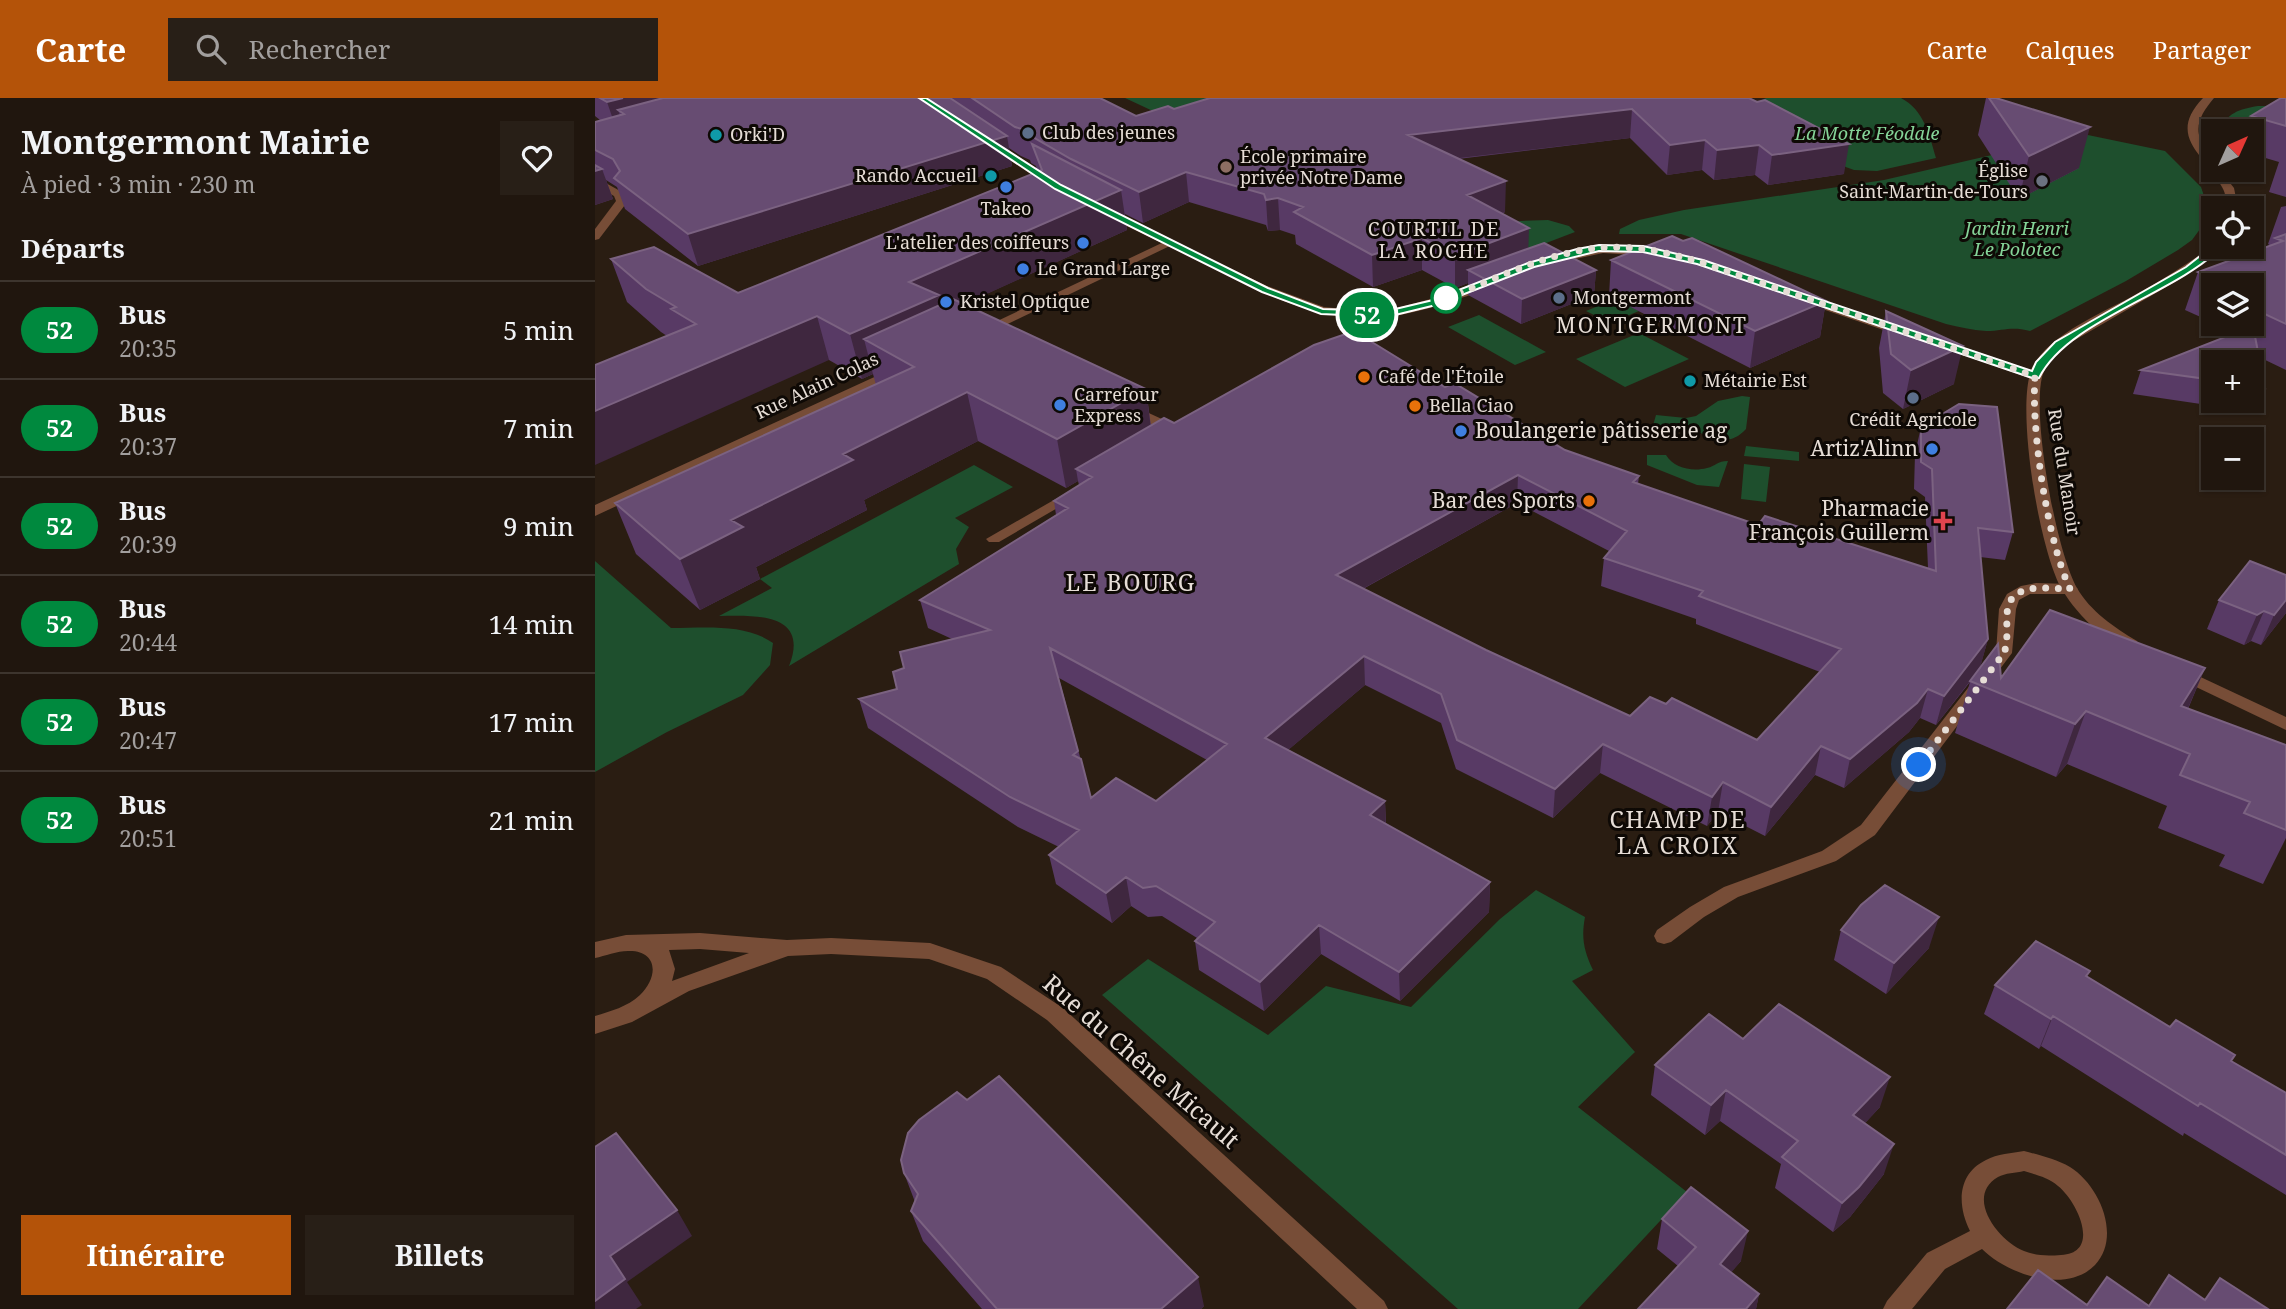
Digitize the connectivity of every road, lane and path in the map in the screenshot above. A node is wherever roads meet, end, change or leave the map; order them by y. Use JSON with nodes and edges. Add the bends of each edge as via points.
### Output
{"nodes":[{"id":1,"x":2209,"y":98,"type":"edge"},
{"id":2,"x":980,"y":135,"type":"edge"},
{"id":3,"x":2201,"y":154,"type":"edge"},
{"id":4,"x":595,"y":180,"type":"edge"},
{"id":5,"x":1068,"y":192,"type":"edge"},
{"id":6,"x":1089,"y":203,"type":"edge"},
{"id":7,"x":595,"y":237,"type":"edge"},
{"id":8,"x":1170,"y":243,"type":"junction"},
{"id":9,"x":1672,"y":254,"type":"edge"},
{"id":10,"x":2202,"y":259,"type":"edge"},
{"id":11,"x":1531,"y":265,"type":"edge"},
{"id":12,"x":1495,"y":279,"type":"edge"},
{"id":13,"x":1792,"y":294,"type":"edge"},
{"id":14,"x":962,"y":340,"type":"edge"},
{"id":15,"x":902,"y":368,"type":"edge"},
{"id":16,"x":2035,"y":376,"type":"junction"},
{"id":17,"x":1120,"y":404,"type":"edge"},
{"id":18,"x":1161,"y":442,"type":"edge"},
{"id":19,"x":1081,"y":488,"type":"edge"},
{"id":20,"x":595,"y":511,"type":"edge"},
{"id":21,"x":995,"y":539,"type":"dead end"},
{"id":22,"x":2070,"y":589,"type":"junction"},
{"id":23,"x":2286,"y":724,"type":"edge"},
{"id":24,"x":1664,"y":936,"type":"dead end"},
{"id":25,"x":641,"y":943,"type":"junction"},
{"id":26,"x":787,"y":948,"type":"junction"},
{"id":27,"x":595,"y":950,"type":"edge"},
{"id":28,"x":647,"y":1003,"type":"junction"},
{"id":29,"x":600,"y":1027,"type":"edge"},
{"id":30,"x":1984,"y":1236,"type":"junction"},
{"id":31,"x":1375,"y":1309,"type":"edge"},
{"id":32,"x":1896,"y":1309,"type":"edge"}],
"edges":[{"from":1,"to":3,"type":"street","via":[[2197,110],[2192,132]]},
{"from":2,"to":5,"type":"street"},
{"from":4,"to":7,"type":"street","via":[[622,201]]},
{"from":6,"to":8,"type":"street"},
{"from":8,"to":12,"type":"street","via":[[1304,306],[1341,314],[1407,310]]},
{"from":8,"to":14,"type":"street"},
{"from":9,"to":11,"type":"street","via":[[1599,248]]},
{"from":10,"to":16,"type":"street","via":[[2059,344],[2039,364]]},
{"from":13,"to":16,"type":"street"},
{"from":15,"to":20,"type":"street","name":"Rue Alain Colas"},
{"from":16,"to":22,"type":"street","name":"Rue du Manoir","via":[[2033,399],[2041,466],[2059,565]]},
{"from":17,"to":18,"type":"street","via":[[1172,429],[1172,435]]},
{"from":19,"to":21,"type":"street"},
{"from":22,"to":23,"type":"street","name":"Rue du Manoir","via":[[2117,636]]},
{"from":22,"to":24,"type":"street","via":[[2024,589],[2008,604],[2009,640],[2004,653],[1868,830],[1853,843],[1703,906]]},
{"from":25,"to":26,"type":"street","name":"Rue du Chêne Micault","via":[[700,941]]},
{"from":25,"to":27,"type":"street","name":"Rue du Chêne Micault"},
{"from":25,"to":28,"type":"street","via":[[653,947],[665,966],[665,978]]},
{"from":26,"to":28,"type":"street","name":"Rue du Chêne Micault","via":[[682,985]]},
{"from":26,"to":31,"type":"street","name":"Rue du Chêne Micault","via":[[930,951],[994,973],[1055,1014]]},
{"from":28,"to":29,"type":"street","name":"Rue du Chêne Micault"},
{"from":30,"to":30,"type":"street","via":[[2017,1262],[2057,1269],[2074,1265],[2087,1255],[2095,1242],[2096,1226],[2091,1207],[2064,1176],[2024,1161],[2005,1162],[1988,1168],[1972,1190],[1971,1205]]},
{"from":30,"to":32,"type":"street","via":[[1936,1261]]}]}
